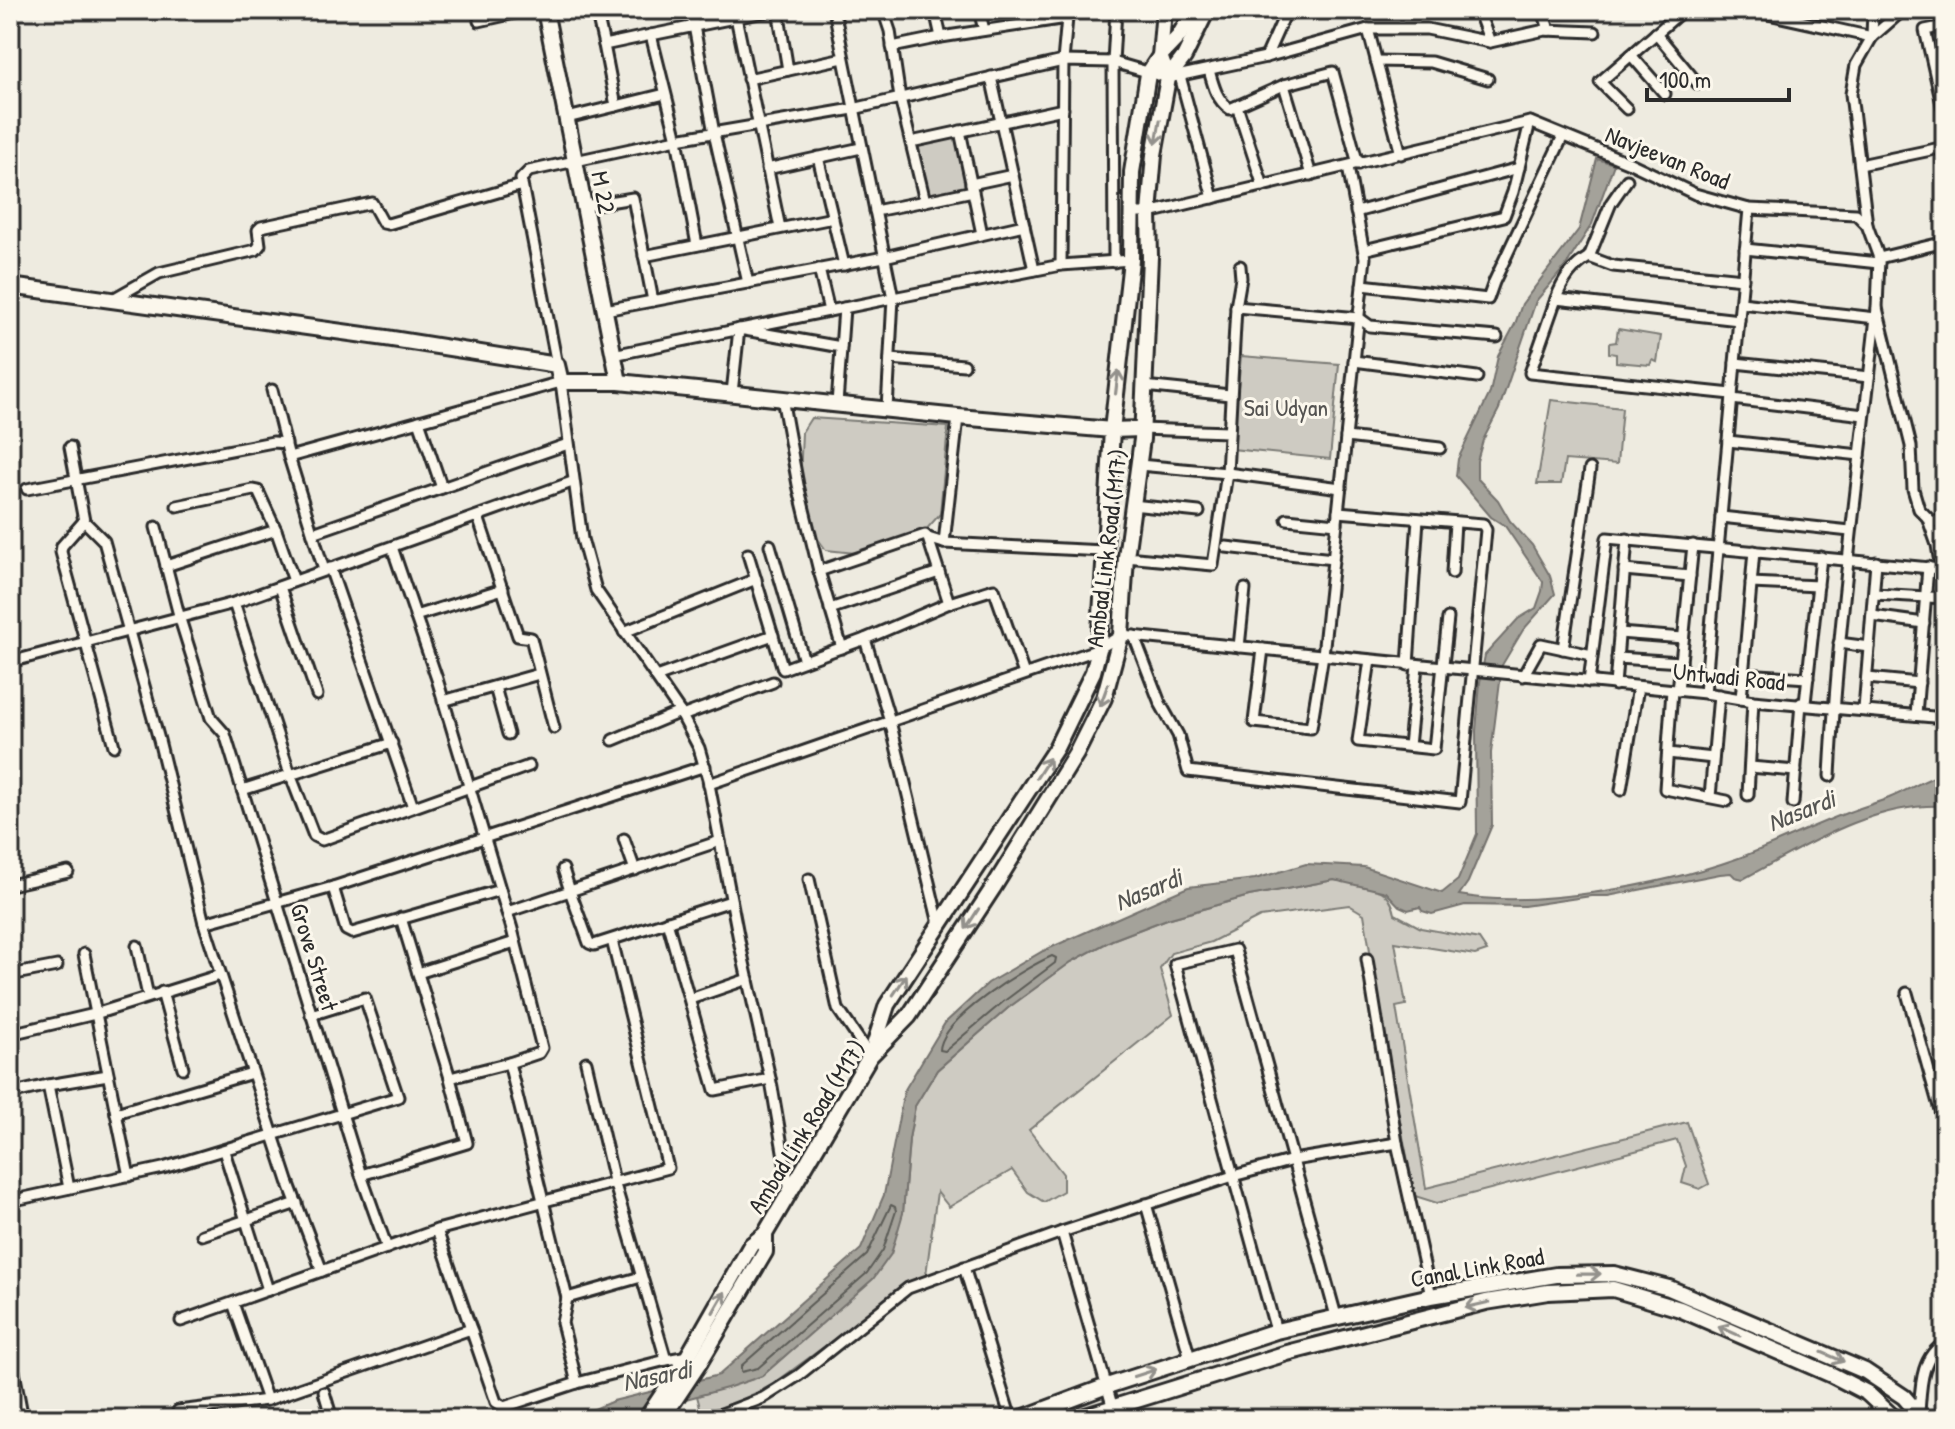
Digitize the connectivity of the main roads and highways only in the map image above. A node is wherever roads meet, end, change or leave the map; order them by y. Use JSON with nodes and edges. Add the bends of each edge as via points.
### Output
{"nodes":[{"id":1,"x":545,"y":10,"type":"edge"},
{"id":2,"x":1164,"y":10,"type":"edge"},
{"id":3,"x":1194,"y":10,"type":"edge"},
{"id":4,"x":1207,"y":10,"type":"edge"},
{"id":5,"x":1160,"y":56,"type":"junction"},
{"id":6,"x":1174,"y":77,"type":"junction"},
{"id":7,"x":10,"y":286,"type":"edge"},
{"id":8,"x":619,"y":382,"type":"junction"},
{"id":9,"x":1141,"y":429,"type":"junction"},
{"id":10,"x":1112,"y":430,"type":"junction"},
{"id":11,"x":870,"y":1056,"type":"junction"},
{"id":12,"x":694,"y":1359,"type":"junction"},
{"id":13,"x":1114,"y":1413,"type":"edge"},
{"id":14,"x":1891,"y":1414,"type":"edge"},
{"id":15,"x":1921,"y":1416,"type":"edge"},
{"id":16,"x":646,"y":1419,"type":"edge"},
{"id":17,"x":662,"y":1419,"type":"edge"},
{"id":18,"x":1019,"y":1419,"type":"edge"},
{"id":19,"x":1076,"y":1419,"type":"edge"}],
"edges":[{"from":1,"to":8,"type":"main road","name":"M 22"},
{"from":2,"to":5,"type":"main road"},
{"from":3,"to":5,"type":"main road"},
{"from":4,"to":6,"type":"main road"},
{"from":5,"to":6,"type":"main road"},
{"from":10,"to":5,"type":"main road","one_way":true,"via":[[1131,260],[1132,172],[1148,74]]},
{"from":6,"to":9,"type":"main road","name":"Ambad Link Road (M17)","one_way":true,"via":[[1154,155]]},
{"from":7,"to":8,"type":"main road","via":[[557,365],[561,382]]},
{"from":8,"to":10,"type":"main road"},
{"from":9,"to":10,"type":"main road"},
{"from":9,"to":11,"type":"main road","name":"Ambad Link Road (M17)","one_way":true,"via":[[1126,557],[1128,636],[1104,698],[1076,754],[993,888],[909,1016]]},
{"from":11,"to":10,"type":"main road","one_way":true,"via":[[887,1005],[1056,748],[1093,672],[1099,649]]},
{"from":11,"to":12,"type":"main road","name":"Ambad Link Road (M17)","via":[[765,1234],[765,1252]]},
{"from":12,"to":16,"type":"main road","name":"Ambad Link Road (M17)","via":[[680,1369]]},
{"from":12,"to":17,"type":"main road"},
{"from":14,"to":13,"type":"main road","name":"Canal Link Road","one_way":true,"via":[[1867,1393],[1832,1375],[1680,1309],[1613,1289],[1486,1302],[1287,1353]]},
{"from":13,"to":19,"type":"main road","name":"Canal Link Road"},
{"from":18,"to":15,"type":"main road","name":"Canal Link Road","one_way":true,"via":[[1190,1358],[1336,1316],[1556,1275],[1614,1274],[1669,1288],[1865,1371],[1904,1397]]}]}
